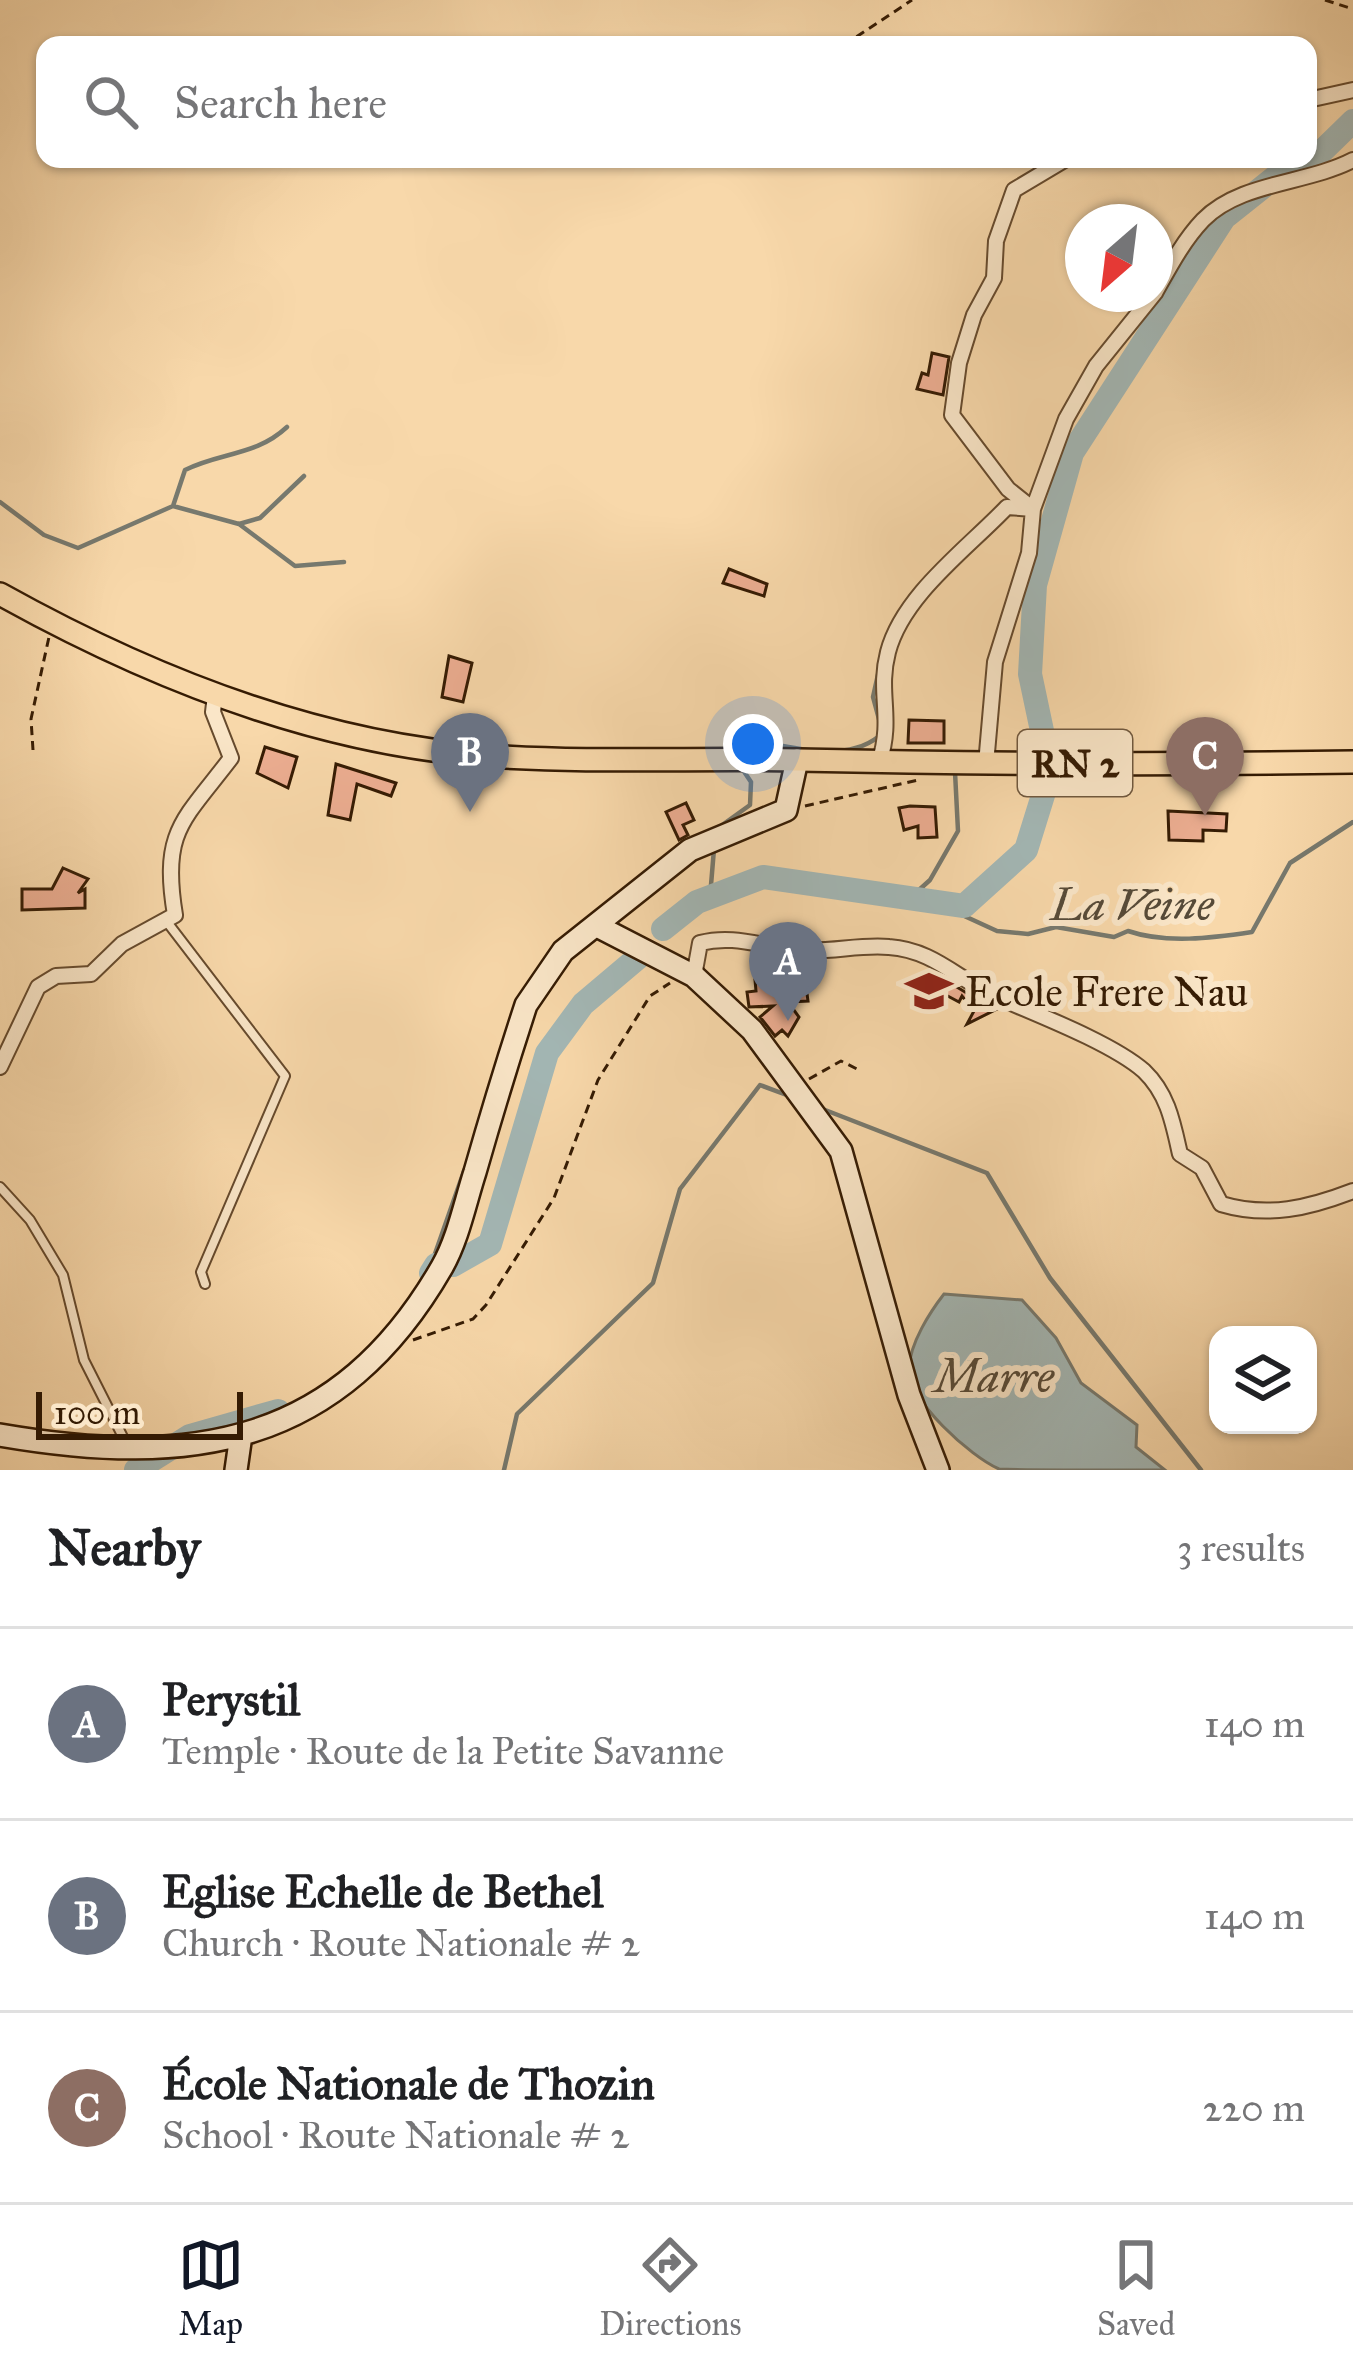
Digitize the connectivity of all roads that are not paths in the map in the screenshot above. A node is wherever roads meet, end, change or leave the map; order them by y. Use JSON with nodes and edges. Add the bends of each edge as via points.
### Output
{"nodes":[{"id":1,"x":1353,"y":90,"type":"edge"},
{"id":2,"x":1317,"y":98,"type":"edge"},
{"id":3,"x":1353,"y":160,"type":"edge"},
{"id":4,"x":1051,"y":168,"type":"edge"},
{"id":5,"x":1173,"y":266,"type":"edge"},
{"id":6,"x":1139,"y":312,"type":"edge"},
{"id":7,"x":1033,"y":508,"type":"junction"},
{"id":8,"x":0,"y":594,"type":"edge"},
{"id":9,"x":215,"y":695,"type":"junction"},
{"id":10,"x":797,"y":760,"type":"junction"},
{"id":11,"x":1353,"y":761,"type":"edge"},
{"id":12,"x":879,"y":763,"type":"junction"},
{"id":13,"x":986,"y":764,"type":"junction"},
{"id":14,"x":166,"y":920,"type":"junction"},
{"id":15,"x":598,"y":926,"type":"junction"},
{"id":16,"x":690,"y":974,"type":"junction"},
{"id":17,"x":0,"y":1067,"type":"edge"},
{"id":18,"x":0,"y":1187,"type":"edge"},
{"id":19,"x":1353,"y":1191,"type":"edge"},
{"id":20,"x":205,"y":1284,"type":"dead end"},
{"id":21,"x":0,"y":1435,"type":"edge"},
{"id":22,"x":241,"y":1436,"type":"junction"},
{"id":23,"x":127,"y":1447,"type":"junction"},
{"id":24,"x":236,"y":1470,"type":"edge"},
{"id":25,"x":938,"y":1470,"type":"edge"}],
"edges":[{"from":1,"to":2,"type":"street"},
{"from":3,"to":5,"type":"street","via":[[1322,176],[1254,191],[1206,217]]},
{"from":4,"to":7,"type":"street","via":[[1014,190],[996,241],[994,278],[958,363],[952,415]]},
{"from":6,"to":7,"type":"street","via":[[1066,419]]},
{"from":7,"to":12,"type":"street","via":[[1007,508],[906,612],[889,649],[890,730]]},
{"from":7,"to":13,"type":"street","via":[[1029,553],[995,662]]},
{"from":8,"to":9,"type":"main road","number":"RN 2"},
{"from":9,"to":10,"type":"main road","number":"RN 2","via":[[352,734],[486,756]]},
{"from":9,"to":14,"type":"street","via":[[213,712],[231,758],[176,830],[169,848],[175,915]]},
{"from":10,"to":12,"type":"main road","number":"RN 2"},
{"from":10,"to":15,"type":"street","via":[[786,810],[710,844]]},
{"from":11,"to":13,"type":"main road","number":"RN 2"},
{"from":12,"to":13,"type":"main road","number":"RN 2"},
{"from":14,"to":17,"type":"street","via":[[122,944],[91,974],[56,976],[38,987]]},
{"from":14,"to":20,"type":"lane","via":[[285,1076],[201,1272]]},
{"from":15,"to":16,"type":"street"},
{"from":15,"to":22,"type":"street","via":[[562,951],[526,1005],[443,1265],[388,1349],[308,1411]]},
{"from":16,"to":19,"type":"street","via":[[700,943],[732,935],[783,949],[887,946],[936,958],[1143,1070],[1169,1105],[1180,1154],[1202,1168],[1221,1204],[1253,1214]]},
{"from":16,"to":25,"type":"street","via":[[752,1030],[841,1151]]},
{"from":18,"to":23,"type":"lane","via":[[63,1275],[84,1360]]},
{"from":21,"to":23,"type":"street"},
{"from":22,"to":23,"type":"street"},
{"from":22,"to":24,"type":"street"}]}
